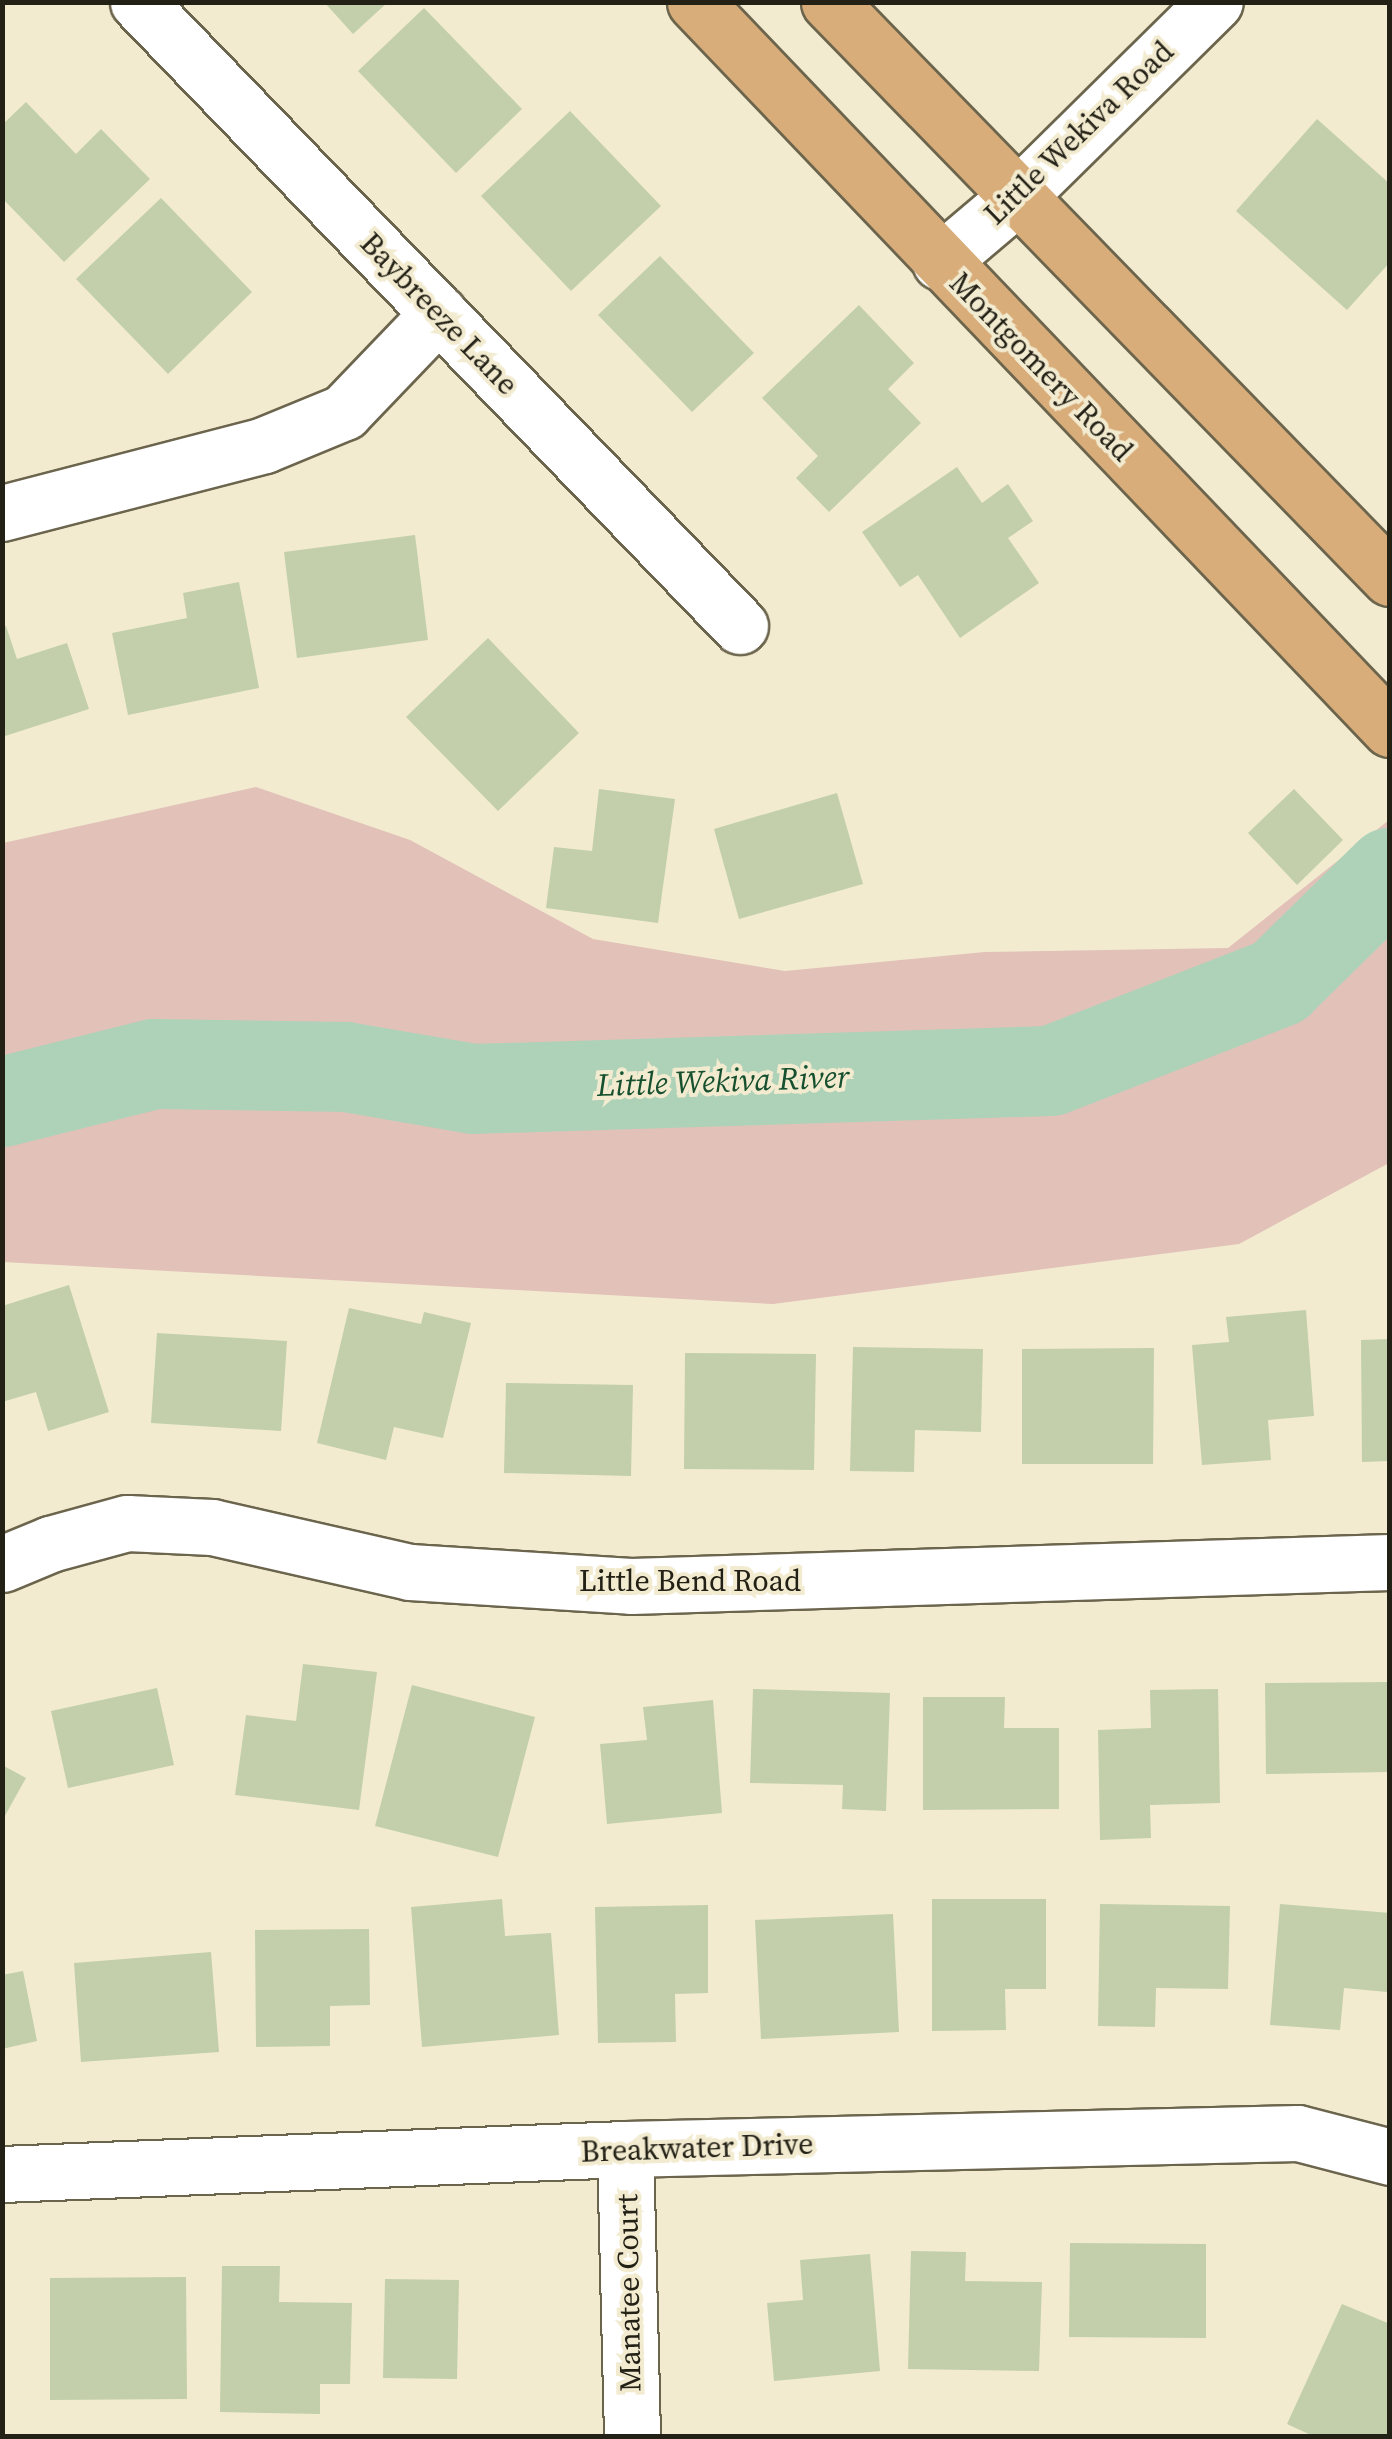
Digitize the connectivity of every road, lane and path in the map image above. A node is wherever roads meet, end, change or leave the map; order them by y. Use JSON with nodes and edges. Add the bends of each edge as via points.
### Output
{"nodes":[{"id":1,"x":138,"y":2,"type":"edge"},
{"id":2,"x":695,"y":2,"type":"edge"},
{"id":3,"x":828,"y":2,"type":"edge"},
{"id":4,"x":1215,"y":2,"type":"edge"},
{"id":5,"x":1019,"y":195,"type":"junction"},
{"id":6,"x":940,"y":262,"type":"junction"},
{"id":7,"x":439,"y":314,"type":"junction"},
{"id":8,"x":2,"y":513,"type":"edge"},
{"id":9,"x":1390,"y":578,"type":"edge"},
{"id":10,"x":740,"y":626,"type":"dead end"},
{"id":11,"x":1385,"y":724,"type":"edge"},
{"id":12,"x":1390,"y":1562,"type":"edge"},
{"id":13,"x":2,"y":1564,"type":"edge"},
{"id":14,"x":626,"y":2150,"type":"junction"},
{"id":15,"x":1390,"y":2157,"type":"edge"},
{"id":16,"x":2,"y":2174,"type":"edge"},
{"id":17,"x":632,"y":2436,"type":"edge"}],
"edges":[{"from":1,"to":7,"type":"street","name":"Baybreeze Lane"},
{"from":2,"to":6,"type":"main road","name":"Montgomery Road"},
{"from":3,"to":5,"type":"main road"},
{"from":4,"to":5,"type":"street","name":"Little Wekiva Road"},
{"from":5,"to":6,"type":"street","name":"Little Wekiva Road"},
{"from":5,"to":9,"type":"main road"},
{"from":6,"to":11,"type":"main road","name":"Montgomery Road"},
{"from":7,"to":8,"type":"street","via":[[344,412],[264,445]]},
{"from":7,"to":10,"type":"street","name":"Baybreeze Lane"},
{"from":12,"to":13,"type":"street","name":"Little Bend Road","via":[[632,1586],[410,1572],[212,1527],[127,1523]]},
{"from":14,"to":15,"type":"street","name":"Breakwater Drive","via":[[1298,2133]]},
{"from":14,"to":16,"type":"street","name":"Breakwater Drive"},
{"from":14,"to":17,"type":"street","name":"Manatee Court"}]}
